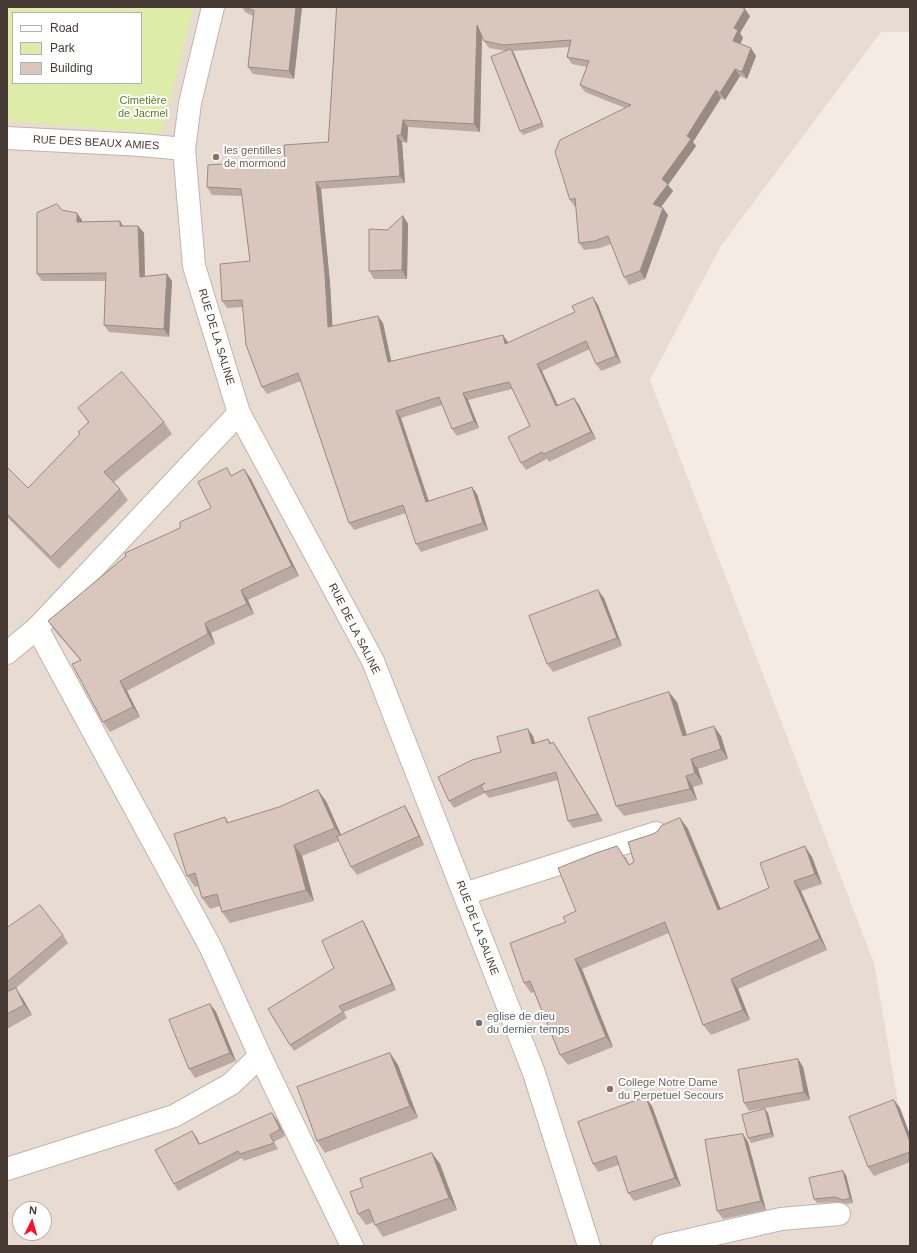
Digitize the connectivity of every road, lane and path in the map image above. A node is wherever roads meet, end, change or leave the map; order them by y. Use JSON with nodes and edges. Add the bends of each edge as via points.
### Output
{"nodes":[{"id":1,"x":213,"y":7,"type":"edge"},
{"id":2,"x":7,"y":138,"type":"edge"},
{"id":3,"x":184,"y":149,"type":"junction"},
{"id":4,"x":239,"y":413,"type":"junction"},
{"id":5,"x":37,"y":628,"type":"junction"},
{"id":6,"x":7,"y":654,"type":"edge"},
{"id":7,"x":656,"y":833,"type":"edge"},
{"id":8,"x":464,"y":894,"type":"junction"},
{"id":9,"x":260,"y":1056,"type":"junction"},
{"id":10,"x":7,"y":1169,"type":"edge"},
{"id":11,"x":839,"y":1214,"type":"dead end"},
{"id":12,"x":352,"y":1246,"type":"edge"},
{"id":13,"x":589,"y":1246,"type":"edge"},
{"id":14,"x":663,"y":1246,"type":"edge"}],
"edges":[{"from":1,"to":3,"type":"street","name":"RUE DE LA SALINE","via":[[190,103]]},
{"from":2,"to":3,"type":"street","name":"RUE DES BEAUX AMIES"},
{"from":3,"to":4,"type":"street","name":"RUE DE LA SALINE","via":[[194,266]]},
{"from":4,"to":5,"type":"street"},
{"from":4,"to":8,"type":"street","name":"RUE DE LA SALINE","via":[[373,661]]},
{"from":5,"to":6,"type":"street"},
{"from":5,"to":9,"type":"street","via":[[211,948]]},
{"from":7,"to":8,"type":"street"},
{"from":8,"to":13,"type":"street","name":"RUE DE LA SALINE","via":[[534,1073]]},
{"from":9,"to":10,"type":"street","via":[[231,1084],[174,1116]]},
{"from":9,"to":12,"type":"street"},
{"from":11,"to":14,"type":"street","via":[[781,1219]]}]}
